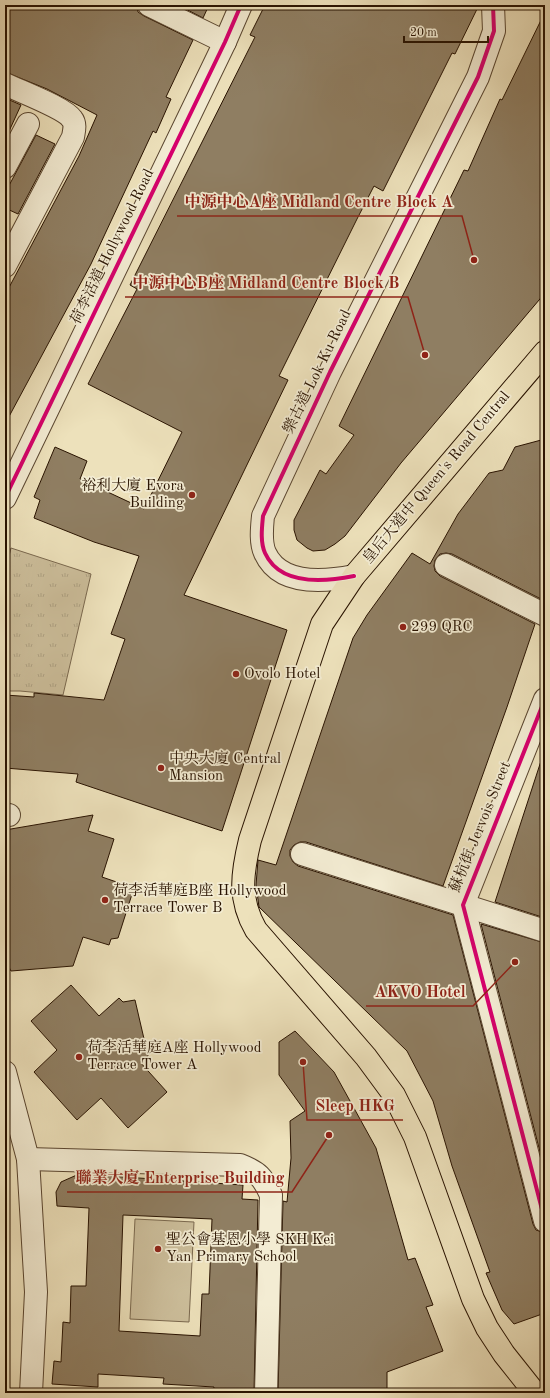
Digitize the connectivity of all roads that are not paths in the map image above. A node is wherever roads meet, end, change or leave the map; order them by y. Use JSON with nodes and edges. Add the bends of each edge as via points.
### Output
{"nodes":[{"id":1,"x":149,"y":5,"type":"edge"},
{"id":2,"x":241,"y":5,"type":"edge"},
{"id":3,"x":493,"y":5,"type":"edge"},
{"id":4,"x":225,"y":42,"type":"junction"},
{"id":5,"x":5,"y":84,"type":"edge"},
{"id":6,"x":28,"y":124,"type":"dead end"},
{"id":7,"x":5,"y":167,"type":"edge"},
{"id":8,"x":5,"y":266,"type":"edge"},
{"id":9,"x":545,"y":352,"type":"edge"},
{"id":10,"x":5,"y":498,"type":"edge"},
{"id":11,"x":446,"y":565,"type":"dead end"},
{"id":12,"x":354,"y":576,"type":"junction"},
{"id":13,"x":545,"y":615,"type":"edge"},
{"id":14,"x":545,"y":699,"type":"edge"},
{"id":15,"x":302,"y":854,"type":"dead end"},
{"id":16,"x":463,"y":905,"type":"junction"},
{"id":17,"x":545,"y":931,"type":"edge"},
{"id":18,"x":5,"y":1072,"type":"edge"},
{"id":19,"x":28,"y":1159,"type":"junction"},
{"id":20,"x":545,"y":1221,"type":"edge"},
{"id":21,"x":31,"y":1393,"type":"edge"},
{"id":22,"x":266,"y":1393,"type":"edge"},
{"id":23,"x":535,"y":1393,"type":"edge"}],
"edges":[{"from":1,"to":4,"type":"street"},
{"from":2,"to":4,"type":"street","name":"荷李活道 Hollywood Road"},
{"from":3,"to":12,"type":"street","name":"樂古道 Lok Ku Road","via":[[494,31],[478,77],[330,372],[263,516],[261,534],[264,552],[282,571],[302,580],[313,581],[332,581]]},
{"from":4,"to":10,"type":"street","name":"荷李活道 Hollywood Road"},
{"from":5,"to":8,"type":"street","via":[[63,111],[72,118],[75,125],[73,137]]},
{"from":6,"to":7,"type":"street"},
{"from":9,"to":12,"type":"main road","name":"皇后大道中 Queen's Road Central"},
{"from":11,"to":13,"type":"street"},
{"from":12,"to":23,"type":"main road","name":"皇后大道中 Queen's Road Central","via":[[322,624],[314,643],[250,840],[243,881],[244,898],[248,915],[266,944],[366,1057],[394,1095],[415,1137],[473,1299],[504,1354]]},
{"from":14,"to":16,"type":"street","name":"蘇杭街 Jervois Street"},
{"from":15,"to":16,"type":"street"},
{"from":16,"to":17,"type":"street"},
{"from":16,"to":20,"type":"street","name":"蘇杭街 Jervois Street"},
{"from":18,"to":19,"type":"street"},
{"from":19,"to":21,"type":"street","via":[[36,1292]]},
{"from":19,"to":22,"type":"street","via":[[240,1165],[255,1171],[265,1181],[271,1195]]}]}
